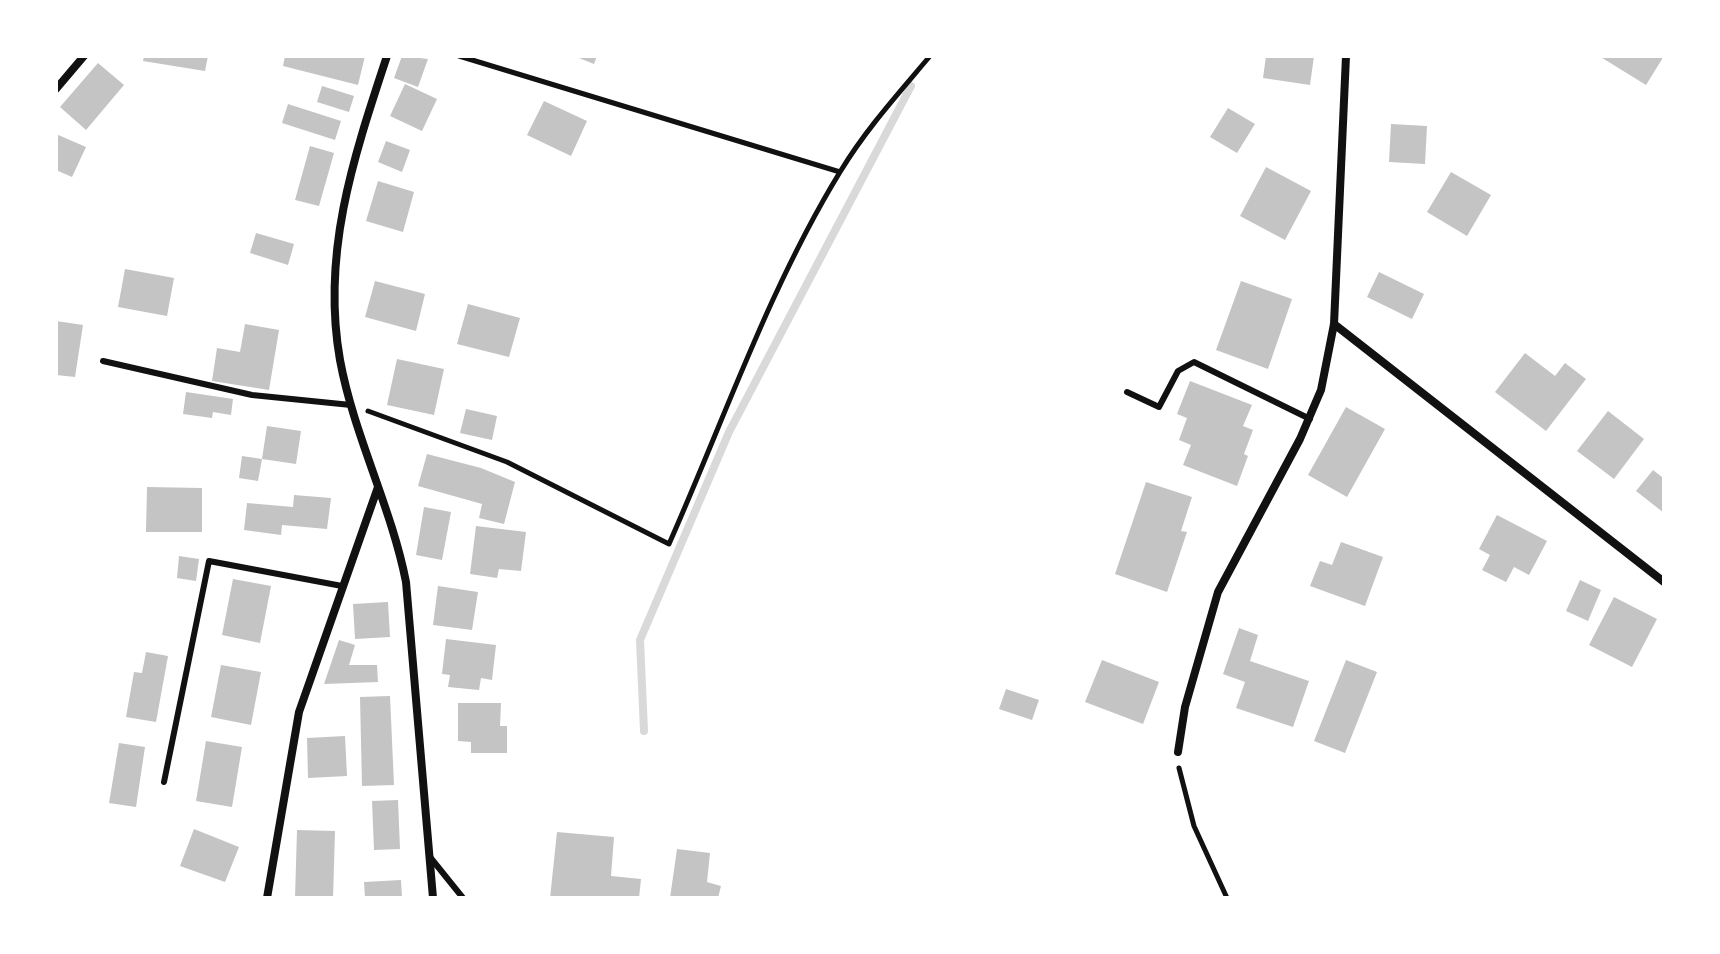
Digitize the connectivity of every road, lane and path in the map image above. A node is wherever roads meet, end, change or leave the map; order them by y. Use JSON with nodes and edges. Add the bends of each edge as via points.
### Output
{"nodes":[{"id":1,"x":84,"y":56,"type":"edge"},
{"id":2,"x":387,"y":56,"type":"edge"},
{"id":3,"x":459,"y":56,"type":"edge"},
{"id":4,"x":930,"y":56,"type":"edge"},
{"id":5,"x":1346,"y":56,"type":"edge"},
{"id":6,"x":56,"y":89,"type":"edge"},
{"id":7,"x":840,"y":172,"type":"junction"},
{"id":8,"x":1334,"y":324,"type":"junction"},
{"id":9,"x":103,"y":361,"type":"dead end"},
{"id":10,"x":1127,"y":392,"type":"dead end"},
{"id":11,"x":351,"y":405,"type":"junction"},
{"id":12,"x":1310,"y":419,"type":"junction"},
{"id":13,"x":379,"y":486,"type":"junction"},
{"id":14,"x":1664,"y":582,"type":"edge"},
{"id":15,"x":342,"y":586,"type":"junction"},
{"id":16,"x":1178,"y":752,"type":"joint"},
{"id":17,"x":164,"y":782,"type":"dead end"},
{"id":18,"x":427,"y":854,"type":"junction"},
{"id":19,"x":267,"y":898,"type":"edge"},
{"id":20,"x":433,"y":898,"type":"edge"},
{"id":21,"x":463,"y":898,"type":"edge"},
{"id":22,"x":1227,"y":898,"type":"edge"}],
"edges":[{"from":1,"to":6,"type":"street"},
{"from":2,"to":11,"type":"street","via":[[347,184],[333,271],[340,361]]},
{"from":3,"to":7,"type":"path"},
{"from":4,"to":7,"type":"path","via":[[894,95]]},
{"from":5,"to":8,"type":"street"},
{"from":7,"to":11,"type":"path","via":[[776,295],[669,544],[507,462]]},
{"from":8,"to":12,"type":"street"},
{"from":8,"to":14,"type":"street"},
{"from":9,"to":11,"type":"lane","via":[[252,395]]},
{"from":10,"to":12,"type":"lane","via":[[1159,407],[1178,371],[1194,362]]},
{"from":11,"to":13,"type":"street"},
{"from":12,"to":16,"type":"street","via":[[1218,592],[1188,693]]},
{"from":13,"to":15,"type":"street"},
{"from":13,"to":18,"type":"street","via":[[406,582]]},
{"from":15,"to":17,"type":"lane","via":[[209,561]]},
{"from":15,"to":19,"type":"street","via":[[299,712]]},
{"from":16,"to":22,"type":"path","via":[[1194,826]]},
{"from":18,"to":20,"type":"street"},
{"from":18,"to":21,"type":"lane"}]}
